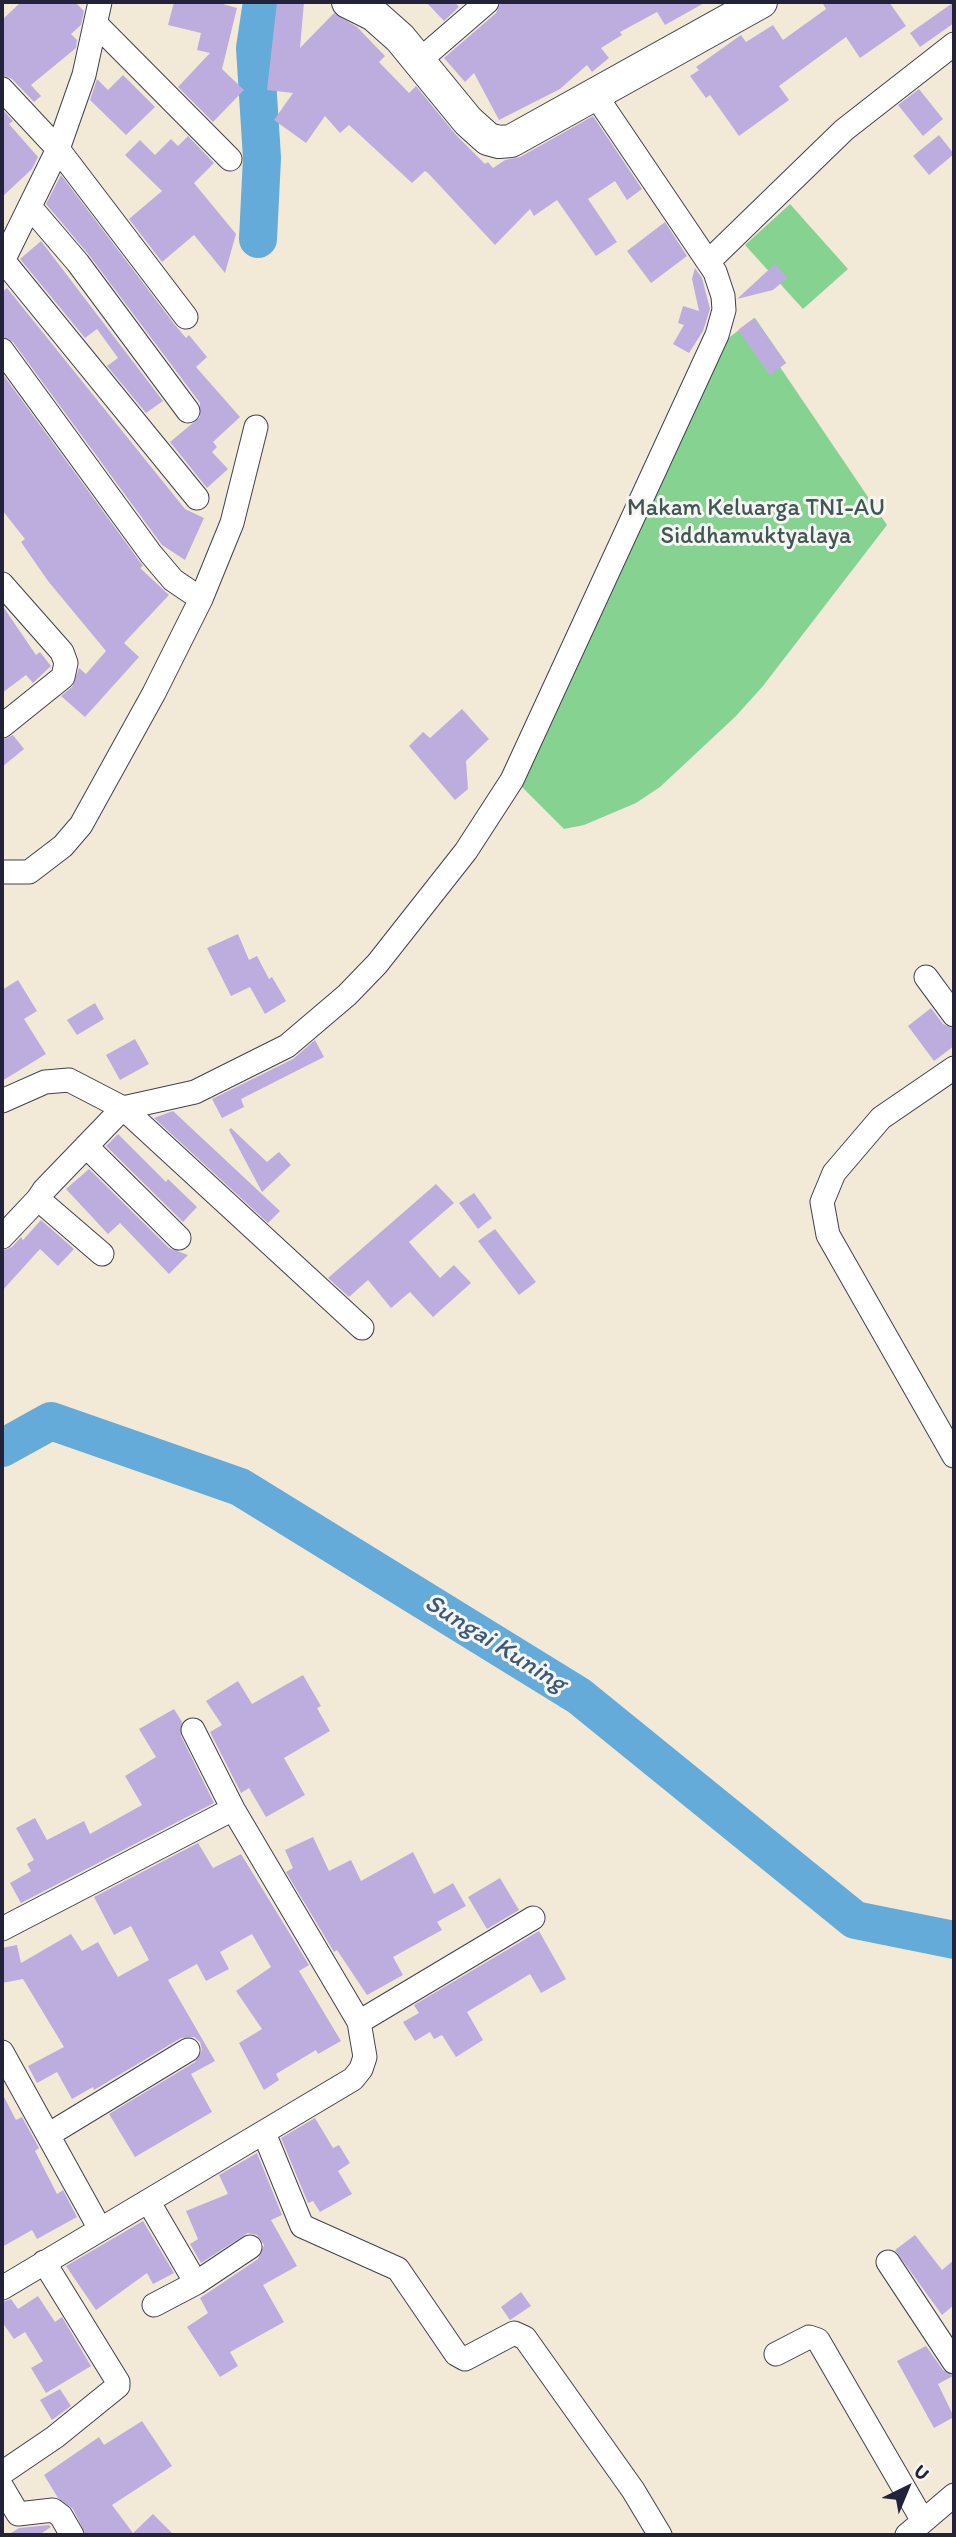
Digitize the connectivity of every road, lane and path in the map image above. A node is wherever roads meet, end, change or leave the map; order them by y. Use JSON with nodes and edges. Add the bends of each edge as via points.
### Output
{"nodes":[{"id":1,"x":348,"y":2,"type":"edge"},
{"id":2,"x":487,"y":2,"type":"edge"},
{"id":3,"x":761,"y":2,"type":"edge"},
{"id":4,"x":98,"y":13,"type":"edge"},
{"id":5,"x":954,"y":44,"type":"edge"},
{"id":6,"x":420,"y":60,"type":"junction"},
{"id":7,"x":2,"y":89,"type":"edge"},
{"id":8,"x":596,"y":96,"type":"junction"},
{"id":9,"x":58,"y":149,"type":"junction"},
{"id":10,"x":230,"y":159,"type":"dead end"},
{"id":11,"x":31,"y":208,"type":"junction"},
{"id":12,"x":2,"y":261,"type":"edge"},
{"id":13,"x":709,"y":261,"type":"junction"},
{"id":14,"x":186,"y":317,"type":"dead end"},
{"id":15,"x":2,"y":350,"type":"edge"},
{"id":16,"x":188,"y":411,"type":"dead end"},
{"id":17,"x":256,"y":427,"type":"dead end"},
{"id":18,"x":197,"y":498,"type":"dead end"},
{"id":19,"x":2,"y":584,"type":"edge"},
{"id":20,"x":201,"y":598,"type":"junction"},
{"id":21,"x":2,"y":726,"type":"edge"},
{"id":22,"x":2,"y":872,"type":"edge"},
{"id":23,"x":926,"y":977,"type":"dead end"},
{"id":24,"x":954,"y":1015,"type":"edge"},
{"id":25,"x":954,"y":1068,"type":"edge"},
{"id":26,"x":2,"y":1101,"type":"edge"},
{"id":27,"x":123,"y":1108,"type":"junction"},
{"id":28,"x":86,"y":1146,"type":"junction"},
{"id":29,"x":38,"y":1199,"type":"junction"},
{"id":30,"x":2,"y":1237,"type":"edge"},
{"id":31,"x":179,"y":1238,"type":"dead end"},
{"id":32,"x":102,"y":1254,"type":"dead end"},
{"id":33,"x":362,"y":1328,"type":"dead end"},
{"id":34,"x":954,"y":1456,"type":"edge"},
{"id":35,"x":192,"y":1730,"type":"dead end"},
{"id":36,"x":233,"y":1809,"type":"junction"},
{"id":37,"x":533,"y":1918,"type":"dead end"},
{"id":38,"x":2,"y":1929,"type":"edge"},
{"id":39,"x":359,"y":2022,"type":"junction"},
{"id":40,"x":188,"y":2050,"type":"dead end"},
{"id":41,"x":2,"y":2052,"type":"edge"},
{"id":42,"x":9,"y":2083,"type":"edge"},
{"id":43,"x":264,"y":2133,"type":"junction"},
{"id":44,"x":48,"y":2135,"type":"junction"},
{"id":45,"x":148,"y":2201,"type":"junction"},
{"id":46,"x":100,"y":2229,"type":"junction"},
{"id":47,"x":250,"y":2247,"type":"dead end"},
{"id":48,"x":44,"y":2262,"type":"junction"},
{"id":49,"x":888,"y":2262,"type":"dead end"},
{"id":50,"x":196,"y":2283,"type":"junction"},
{"id":51,"x":2,"y":2288,"type":"edge"},
{"id":52,"x":154,"y":2305,"type":"dead end"},
{"id":53,"x":776,"y":2354,"type":"dead end"},
{"id":54,"x":954,"y":2362,"type":"edge"},
{"id":55,"x":2,"y":2473,"type":"edge"},
{"id":56,"x":2,"y":2487,"type":"edge"},
{"id":57,"x":954,"y":2495,"type":"edge"},
{"id":58,"x":915,"y":2528,"type":"edge"},
{"id":59,"x":72,"y":2535,"type":"edge"},
{"id":60,"x":660,"y":2535,"type":"edge"}],
"edges":[{"from":1,"to":6,"type":"street","via":[[374,15]]},
{"from":2,"to":6,"type":"street"},
{"from":3,"to":8,"type":"street"},
{"from":4,"to":9,"type":"street","via":[[84,75]]},
{"from":4,"to":10,"type":"street"},
{"from":5,"to":13,"type":"street","via":[[844,130]]},
{"from":6,"to":8,"type":"street","via":[[477,131],[499,142],[511,141]]},
{"from":7,"to":9,"type":"street"},
{"from":8,"to":13,"type":"street"},
{"from":9,"to":11,"type":"street"},
{"from":9,"to":14,"type":"street"},
{"from":11,"to":12,"type":"street"},
{"from":11,"to":16,"type":"street","via":[[78,262]]},
{"from":12,"to":18,"type":"street"},
{"from":13,"to":27,"type":"street","via":[[723,296],[717,335],[492,815],[377,964],[286,1046],[195,1092]]},
{"from":15,"to":20,"type":"street","via":[[151,554],[173,580]]},
{"from":17,"to":20,"type":"street","via":[[232,523]]},
{"from":19,"to":21,"type":"street","via":[[66,663],[63,677]]},
{"from":20,"to":22,"type":"street","via":[[81,825],[42,865],[29,872]]},
{"from":23,"to":24,"type":"street"},
{"from":25,"to":34,"type":"street","via":[[881,1118],[834,1173],[822,1202],[828,1235]]},
{"from":26,"to":27,"type":"street","via":[[45,1083],[69,1080]]},
{"from":27,"to":28,"type":"street"},
{"from":27,"to":33,"type":"street"},
{"from":28,"to":29,"type":"street"},
{"from":28,"to":31,"type":"street"},
{"from":29,"to":30,"type":"street"},
{"from":29,"to":32,"type":"street"},
{"from":35,"to":36,"type":"street"},
{"from":36,"to":38,"type":"street"},
{"from":36,"to":39,"type":"street"},
{"from":37,"to":39,"type":"street"},
{"from":39,"to":43,"type":"street","via":[[365,2057],[353,2079]]},
{"from":40,"to":44,"type":"street"},
{"from":41,"to":42,"type":"street"},
{"from":42,"to":44,"type":"street"},
{"from":43,"to":45,"type":"street"},
{"from":43,"to":60,"type":"street","via":[[302,2226],[398,2269],[461,2358],[514,2333],[525,2338]]},
{"from":44,"to":46,"type":"street"},
{"from":45,"to":46,"type":"street"},
{"from":45,"to":50,"type":"street"},
{"from":46,"to":48,"type":"street"},
{"from":47,"to":50,"type":"street"},
{"from":48,"to":51,"type":"street"},
{"from":48,"to":55,"type":"street","via":[[118,2386]]},
{"from":49,"to":54,"type":"street"},
{"from":50,"to":52,"type":"street"},
{"from":53,"to":58,"type":"street","via":[[809,2337],[818,2340]]},
{"from":56,"to":59,"type":"street","via":[[18,2514],[53,2510]]},
{"from":57,"to":58,"type":"street"}]}
